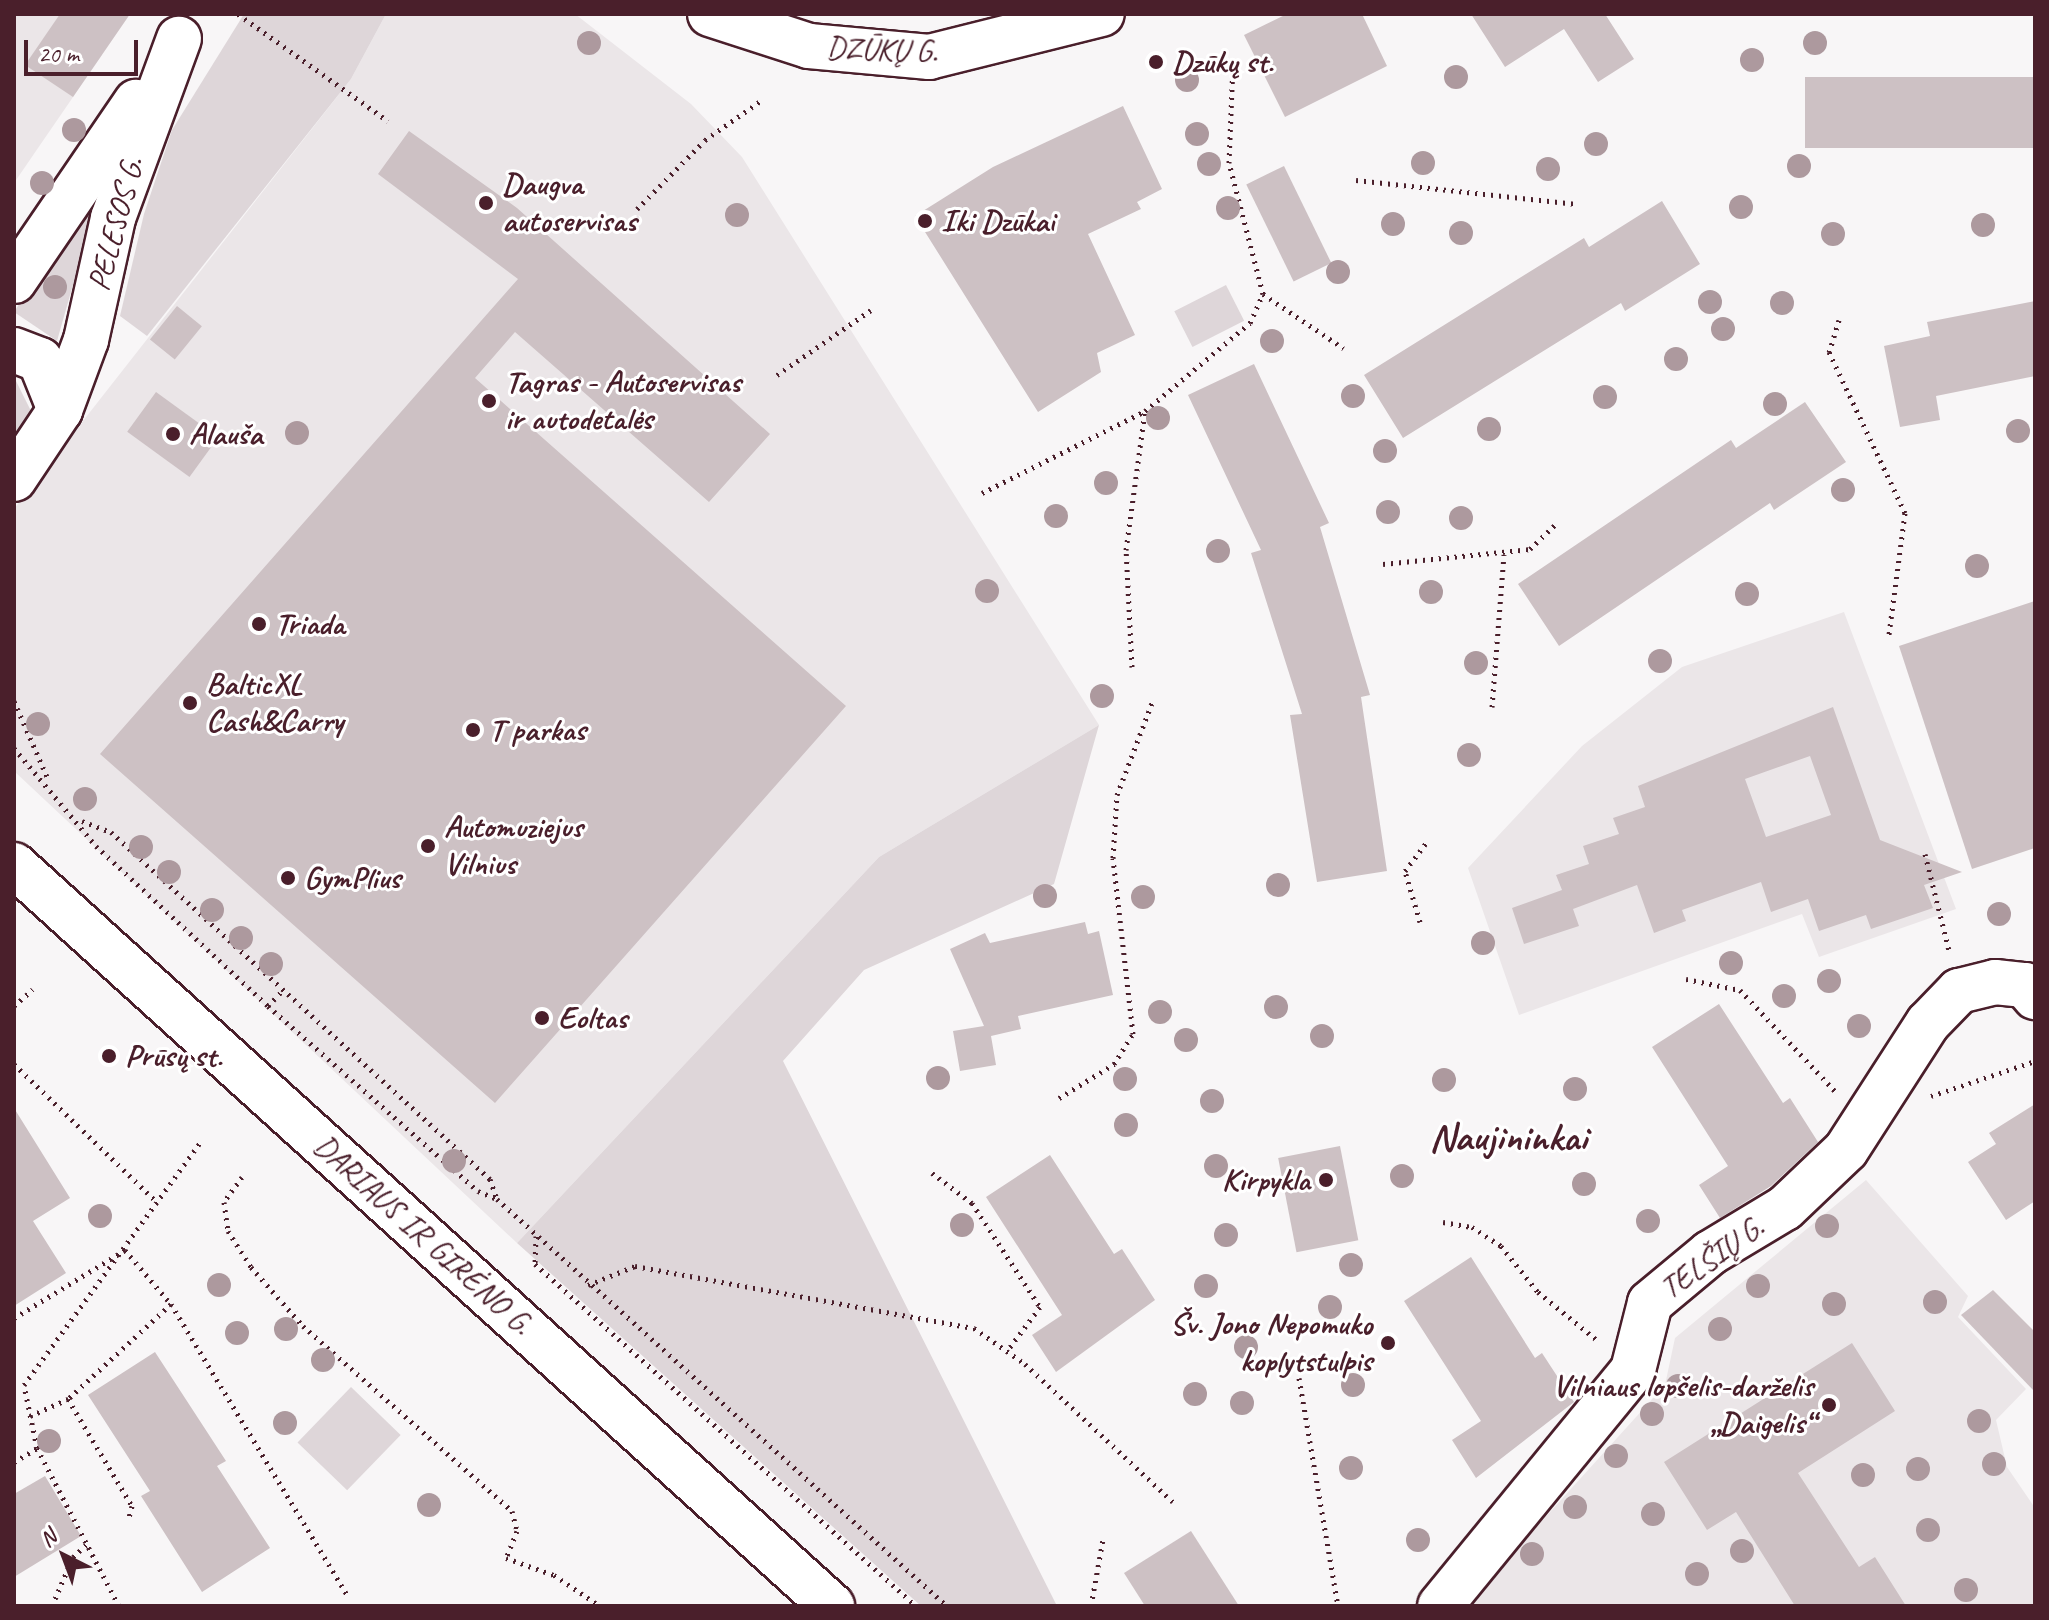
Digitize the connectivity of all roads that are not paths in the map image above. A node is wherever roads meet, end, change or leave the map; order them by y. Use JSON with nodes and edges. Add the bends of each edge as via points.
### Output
{"nodes":[{"id":1,"x":710,"y":14,"type":"edge"},
{"id":2,"x":1102,"y":14,"type":"edge"},
{"id":3,"x":187,"y":27,"type":"edge"},
{"id":4,"x":14,"y":281,"type":"edge"},
{"id":5,"x":14,"y":350,"type":"edge"},
{"id":6,"x":60,"y":410,"type":"junction"},
{"id":7,"x":14,"y":479,"type":"edge"},
{"id":8,"x":14,"y":865,"type":"edge"},
{"id":9,"x":2035,"y":997,"type":"edge"},
{"id":10,"x":832,"y":1606,"type":"edge"},
{"id":11,"x":1440,"y":1606,"type":"edge"}],
"edges":[{"from":1,"to":2,"type":"street","name":"DZŪKŲ G.","via":[[809,46],[929,57]]},
{"from":3,"to":4,"type":"street","name":"PELESOS G."},
{"from":3,"to":6,"type":"street","name":"PELESOS G.","via":[[113,218],[86,340]]},
{"from":5,"to":6,"type":"street","via":[[40,360]]},
{"from":6,"to":7,"type":"street","name":"PELESOS G."},
{"from":8,"to":10,"type":"street","name":"DARIAUS IR GIRĖNO G."},
{"from":9,"to":11,"type":"street","name":"TELŠIŲ G.","via":[[2025,985],[1995,982],[1959,991],[1862,1120],[1846,1150],[1785,1208],[1710,1253],[1650,1303],[1633,1370]]}]}
